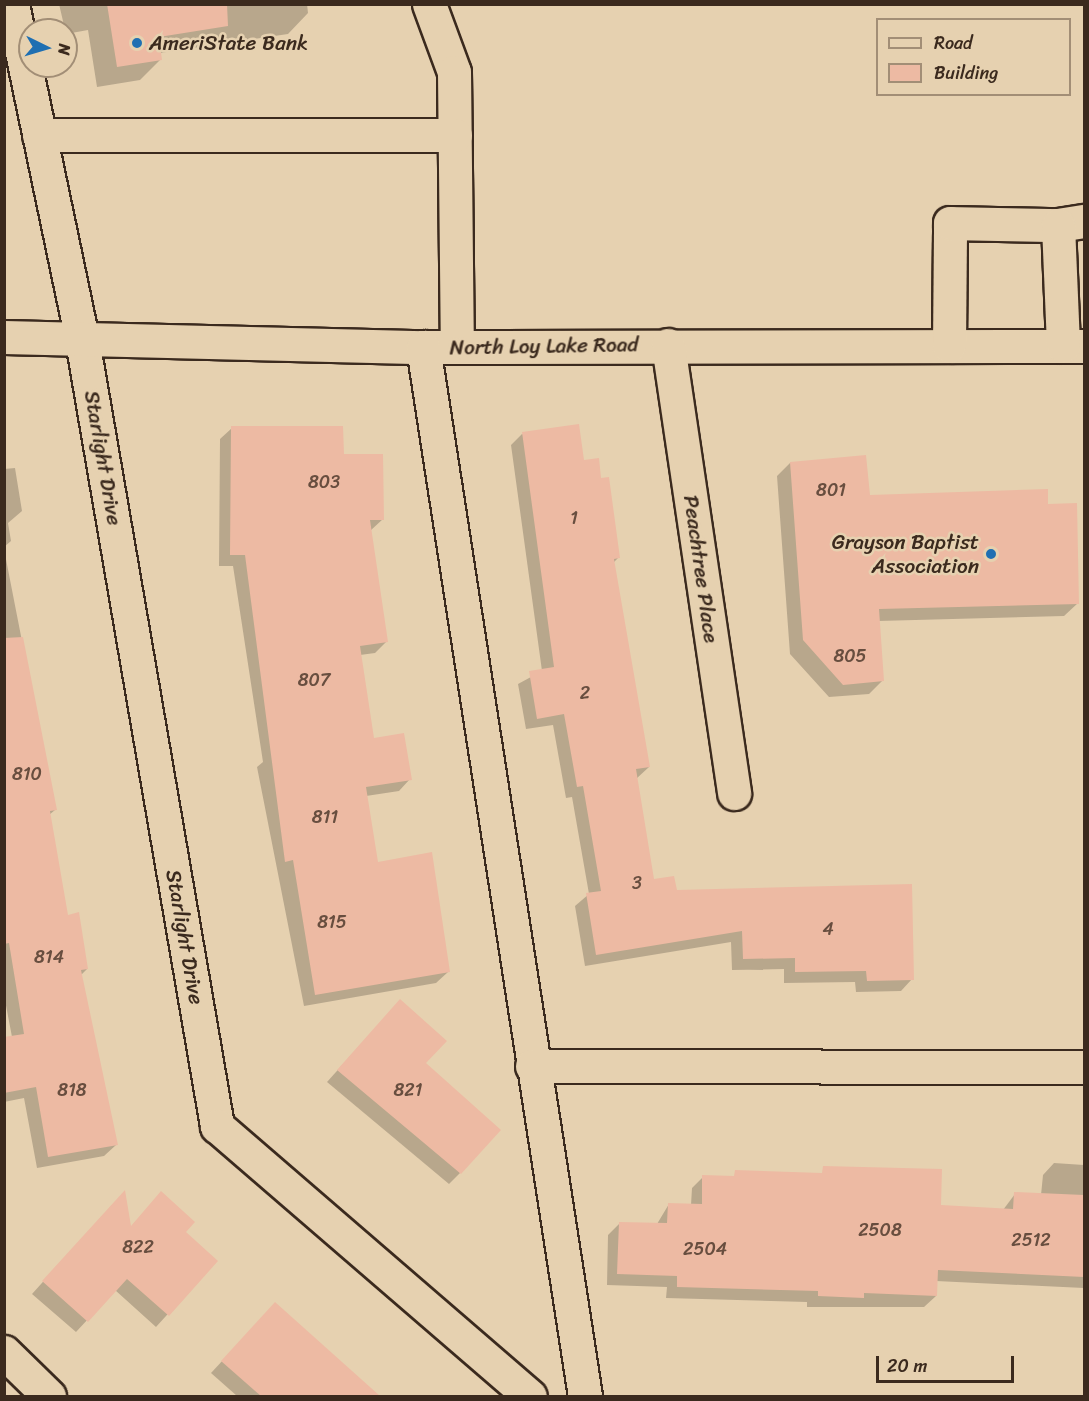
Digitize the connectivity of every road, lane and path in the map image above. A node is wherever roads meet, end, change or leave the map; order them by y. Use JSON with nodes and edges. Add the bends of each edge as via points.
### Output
{"nodes":[{"id":1,"x":12,"y":4,"type":"edge"},
{"id":2,"x":429,"y":4,"type":"edge"},
{"id":3,"x":39,"y":135,"type":"junction"},
{"id":4,"x":455,"y":135,"type":"junction"},
{"id":5,"x":1071,"y":223,"type":"edge"},
{"id":6,"x":4,"y":337,"type":"edge"},
{"id":7,"x":82,"y":340,"type":"junction"},
{"id":8,"x":668,"y":345,"type":"junction"},
{"id":9,"x":949,"y":346,"type":"junction"},
{"id":10,"x":1074,"y":346,"type":"edge"},
{"id":11,"x":423,"y":347,"type":"junction"},
{"id":12,"x":457,"y":347,"type":"junction"},
{"id":13,"x":734,"y":793,"type":"dead end"},
{"id":14,"x":532,"y":1066,"type":"junction"},
{"id":15,"x":1084,"y":1067,"type":"edge"},
{"id":16,"x":4,"y":1352,"type":"edge"},
{"id":17,"x":49,"y":1396,"type":"edge"},
{"id":18,"x":530,"y":1396,"type":"edge"},
{"id":19,"x":585,"y":1396,"type":"edge"}],
"edges":[{"from":1,"to":3,"type":"street","name":"Starlight Drive"},
{"from":2,"to":4,"type":"street","via":[[454,72]]},
{"from":3,"to":4,"type":"street"},
{"from":3,"to":7,"type":"street","name":"Starlight Drive"},
{"from":4,"to":12,"type":"street"},
{"from":5,"to":9,"type":"street","via":[[950,223]]},
{"from":5,"to":10,"type":"street"},
{"from":6,"to":7,"type":"street","name":"North Loy Lake Road"},
{"from":7,"to":11,"type":"street","name":"North Loy Lake Road"},
{"from":7,"to":18,"type":"street","name":"Starlight Drive","via":[[217,1126]]},
{"from":8,"to":9,"type":"street","name":"North Loy Lake Road"},
{"from":8,"to":12,"type":"street","name":"North Loy Lake Road"},
{"from":8,"to":13,"type":"street","name":"Peachtree Place"},
{"from":9,"to":10,"type":"street","name":"North Loy Lake Road"},
{"from":11,"to":12,"type":"street","name":"North Loy Lake Road"},
{"from":11,"to":14,"type":"street"},
{"from":14,"to":15,"type":"street"},
{"from":14,"to":19,"type":"street"},
{"from":16,"to":17,"type":"street"}]}
